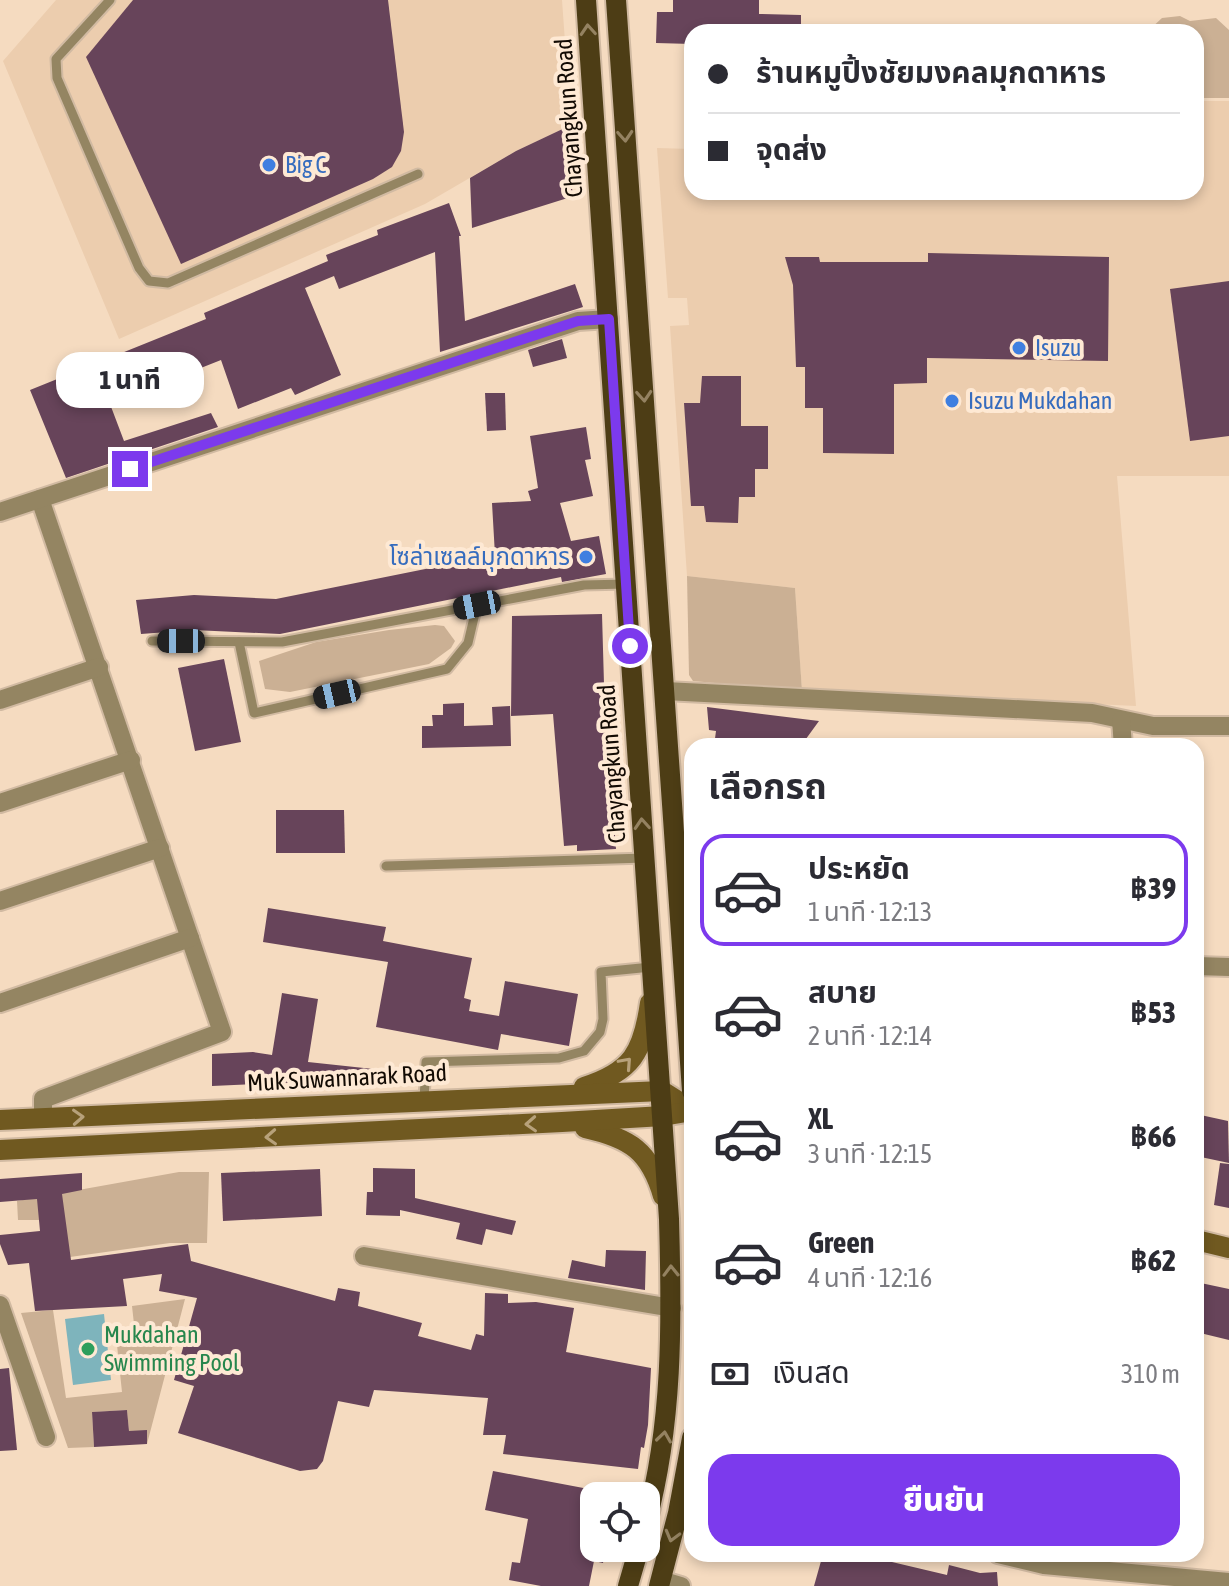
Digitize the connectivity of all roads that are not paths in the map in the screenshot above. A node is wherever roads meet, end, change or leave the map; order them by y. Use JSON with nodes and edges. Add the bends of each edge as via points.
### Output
{"nodes":[{"id":1,"x":110,"y":0,"type":"edge"},
{"id":2,"x":586,"y":0,"type":"edge"},
{"id":3,"x":616,"y":0,"type":"edge"},
{"id":4,"x":620,"y":59,"type":"junction"},
{"id":5,"x":590,"y":61,"type":"junction"},
{"id":6,"x":418,"y":174,"type":"dead end"},
{"id":7,"x":609,"y":319,"type":"junction"},
{"id":8,"x":40,"y":499,"type":"junction"},
{"id":9,"x":0,"y":512,"type":"edge"},
{"id":10,"x":626,"y":584,"type":"junction"},
{"id":11,"x":477,"y":605,"type":"junction"},
{"id":12,"x":152,"y":641,"type":"dead end"},
{"id":13,"x":239,"y":642,"type":"junction"},
{"id":14,"x":99,"y":667,"type":"junction"},
{"id":15,"x":665,"y":691,"type":"junction"},
{"id":16,"x":0,"y":700,"type":"edge"},
{"id":17,"x":1121,"y":720,"type":"junction"},
{"id":18,"x":1229,"y":726,"type":"edge"},
{"id":19,"x":1122,"y":738,"type":"edge"},
{"id":20,"x":131,"y":760,"type":"junction"},
{"id":21,"x":0,"y":803,"type":"edge"},
{"id":22,"x":160,"y":848,"type":"junction"},
{"id":23,"x":645,"y":858,"type":"junction"},
{"id":24,"x":386,"y":866,"type":"dead end"},
{"id":25,"x":0,"y":901,"type":"edge"},
{"id":26,"x":190,"y":938,"type":"junction"},
{"id":27,"x":1204,"y":966,"type":"edge"},
{"id":28,"x":1229,"y":967,"type":"edge"},
{"id":29,"x":653,"y":975,"type":"junction"},
{"id":30,"x":684,"y":976,"type":"edge"},
{"id":31,"x":0,"y":1003,"type":"edge"},
{"id":32,"x":662,"y":1091,"type":"junction"},
{"id":33,"x":557,"y":1095,"type":"junction"},
{"id":34,"x":424,"y":1100,"type":"junction"},
{"id":35,"x":684,"y":1105,"type":"edge"},
{"id":36,"x":232,"y":1109,"type":"junction"},
{"id":37,"x":684,"y":1112,"type":"edge"},
{"id":38,"x":663,"y":1116,"type":"junction"},
{"id":39,"x":43,"y":1118,"type":"junction"},
{"id":40,"x":0,"y":1120,"type":"edge"},
{"id":41,"x":562,"y":1122,"type":"junction"},
{"id":42,"x":232,"y":1139,"type":"junction"},
{"id":43,"x":0,"y":1150,"type":"edge"},
{"id":44,"x":669,"y":1219,"type":"junction"},
{"id":45,"x":1204,"y":1242,"type":"edge"},
{"id":46,"x":1229,"y":1248,"type":"edge"},
{"id":47,"x":364,"y":1256,"type":"dead end"},
{"id":48,"x":0,"y":1305,"type":"edge"},
{"id":49,"x":672,"y":1308,"type":"junction"},
{"id":50,"x":46,"y":1437,"type":"dead end"},
{"id":51,"x":684,"y":1481,"type":"edge"},
{"id":52,"x":655,"y":1482,"type":"edge"},
{"id":53,"x":635,"y":1562,"type":"edge"},
{"id":54,"x":1031,"y":1562,"type":"edge"},
{"id":55,"x":1229,"y":1582,"type":"edge"},
{"id":56,"x":660,"y":1583,"type":"edge"},
{"id":57,"x":628,"y":1586,"type":"edge"},
{"id":58,"x":681,"y":1586,"type":"edge"}],
"edges":[{"from":1,"to":6,"type":"lane","via":[[56,59],[57,78],[149,281],[168,283]]},
{"from":5,"to":2,"type":"main road","name":"Chayangkun Road","one_way":true},
{"from":3,"to":4,"type":"main road"},
{"from":4,"to":5,"type":"main road"},
{"from":4,"to":15,"type":"main road","one_way":true},
{"from":5,"to":7,"type":"main road","name":"Chayangkun Road"},
{"from":7,"to":8,"type":"street","via":[[578,321]]},
{"from":7,"to":10,"type":"main road","name":"Chayangkun Road"},
{"from":8,"to":9,"type":"street"},
{"from":8,"to":14,"type":"street"},
{"from":10,"to":11,"type":"lane","via":[[584,585]]},
{"from":23,"to":10,"type":"main road","name":"Chayangkun Road","one_way":true},
{"from":11,"to":13,"type":"lane","via":[[282,642]]},
{"from":11,"to":13,"type":"lane","via":[[468,643],[447,669],[254,713]]},
{"from":12,"to":13,"type":"lane"},
{"from":14,"to":16,"type":"street"},
{"from":14,"to":20,"type":"street"},
{"from":15,"to":17,"type":"street","via":[[1092,713]]},
{"from":15,"to":30,"type":"main road"},
{"from":17,"to":18,"type":"street","via":[[1153,726]]},
{"from":17,"to":19,"type":"street"},
{"from":20,"to":21,"type":"street"},
{"from":20,"to":22,"type":"street"},
{"from":22,"to":25,"type":"street"},
{"from":22,"to":26,"type":"street"},
{"from":23,"to":24,"type":"lane"},
{"from":23,"to":29,"type":"main road","name":"Chayangkun Road"},
{"from":26,"to":31,"type":"street"},
{"from":26,"to":39,"type":"street","via":[[222,1032],[43,1099]]},
{"from":27,"to":28,"type":"street"},
{"from":29,"to":32,"type":"main road","name":"Chayangkun Road"},
{"from":33,"to":29,"type":"main road","one_way":true,"via":[[610,1078],[626,1065],[640,1046],[647,1023]]},
{"from":29,"to":34,"type":"lane","via":[[601,972],[603,1019],[600,1032],[584,1051],[559,1058],[426,1062]]},
{"from":32,"to":33,"type":"main road","name":"Muk Suwannarak Road"},
{"from":32,"to":35,"type":"main road"},
{"from":32,"to":38,"type":"main road","name":"Chayangkun Road"},
{"from":33,"to":34,"type":"main road","name":"Muk Suwannarak Road"},
{"from":34,"to":36,"type":"main road","name":"Muk Suwannarak Road"},
{"from":39,"to":36,"type":"main road","name":"Muk Suwannarak Road","one_way":true},
{"from":36,"to":42,"type":"main road"},
{"from":37,"to":38,"type":"main road"},
{"from":38,"to":41,"type":"main road"},
{"from":38,"to":44,"type":"main road","name":"Chayangkun Road"},
{"from":39,"to":40,"type":"main road","name":"Muk Suwannarak Road"},
{"from":41,"to":42,"type":"main road","one_way":true},
{"from":41,"to":44,"type":"main road","via":[[615,1134],[636,1149],[655,1171]]},
{"from":42,"to":43,"type":"main road"},
{"from":49,"to":44,"type":"main road","name":"Chayangkun Road","one_way":true},
{"from":45,"to":46,"type":"main road"},
{"from":47,"to":49,"type":"street"},
{"from":48,"to":50,"type":"street"},
{"from":52,"to":49,"type":"main road","name":"Chayangkun Road","one_way":true,"via":[[669,1405]]},
{"from":51,"to":56,"type":"main road","one_way":true},
{"from":53,"to":57,"type":"main road"},
{"from":54,"to":55,"type":"street"},
{"from":56,"to":58,"type":"street"}]}
